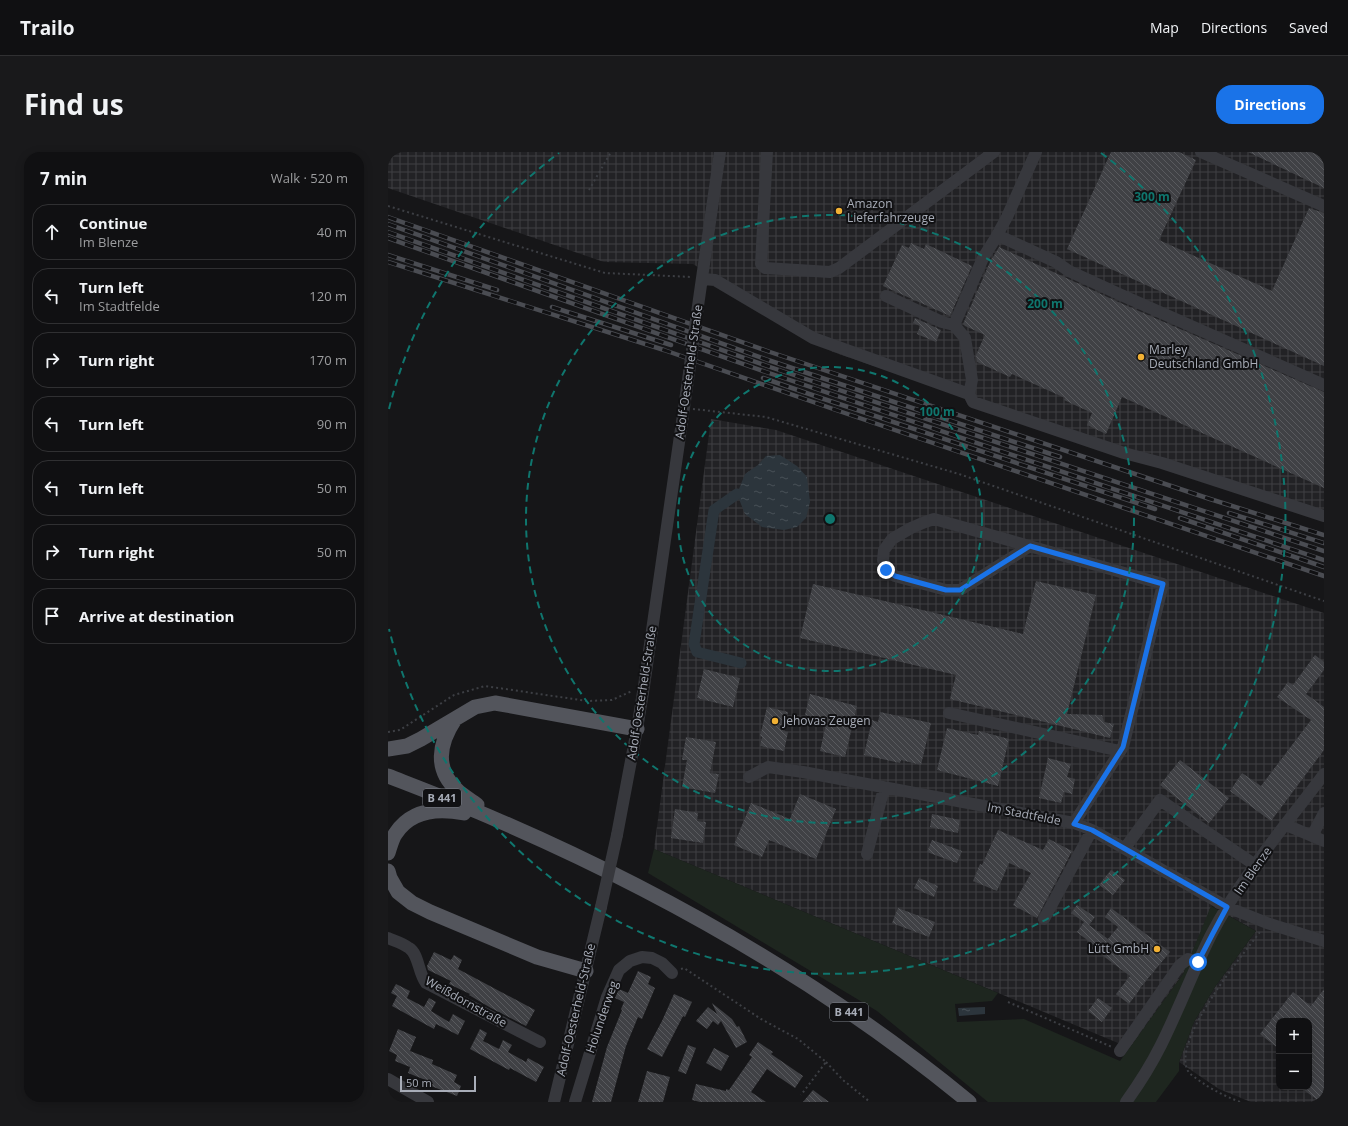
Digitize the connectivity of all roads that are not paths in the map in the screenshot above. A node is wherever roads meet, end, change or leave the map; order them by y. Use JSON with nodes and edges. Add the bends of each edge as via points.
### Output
{"nodes":[{"id":1,"x":720,"y":152,"type":"edge"},
{"id":2,"x":767,"y":152,"type":"edge"},
{"id":3,"x":994,"y":152,"type":"edge"},
{"id":4,"x":1036,"y":152,"type":"edge"},
{"id":5,"x":1201,"y":152,"type":"edge"},
{"id":6,"x":1324,"y":206,"type":"edge"},
{"id":7,"x":997,"y":235,"type":"junction"},
{"id":8,"x":703,"y":278,"type":"junction"},
{"id":9,"x":886,"y":296,"type":"dead end"},
{"id":10,"x":954,"y":325,"type":"junction"},
{"id":11,"x":1324,"y":385,"type":"edge"},
{"id":12,"x":969,"y":394,"type":"junction"},
{"id":13,"x":1324,"y":516,"type":"edge"},
{"id":14,"x":1030,"y":546,"type":"junction"},
{"id":15,"x":948,"y":713,"type":"dead end"},
{"id":16,"x":456,"y":717,"type":"junction"},
{"id":17,"x":637,"y":729,"type":"junction"},
{"id":18,"x":388,"y":749,"type":"edge"},
{"id":19,"x":1120,"y":751,"type":"junction"},
{"id":20,"x":1324,"y":774,"type":"edge"},
{"id":21,"x":388,"y":776,"type":"edge"},
{"id":22,"x":749,"y":777,"type":"dead end"},
{"id":23,"x":884,"y":788,"type":"junction"},
{"id":24,"x":1324,"y":813,"type":"edge"},
{"id":25,"x":497,"y":819,"type":"junction"},
{"id":26,"x":1074,"y":824,"type":"junction"},
{"id":27,"x":1286,"y":825,"type":"junction"},
{"id":28,"x":1092,"y":830,"type":"junction"},
{"id":29,"x":1312,"y":836,"type":"junction"},
{"id":30,"x":1324,"y":841,"type":"edge"},
{"id":31,"x":1125,"y":848,"type":"junction"},
{"id":32,"x":388,"y":854,"type":"edge"},
{"id":33,"x":866,"y":854,"type":"dead end"},
{"id":34,"x":1255,"y":865,"type":"junction"},
{"id":35,"x":388,"y":872,"type":"edge"},
{"id":36,"x":1227,"y":907,"type":"junction"},
{"id":37,"x":1044,"y":919,"type":"dead end"},
{"id":38,"x":388,"y":938,"type":"edge"},
{"id":39,"x":1324,"y":941,"type":"edge"},
{"id":40,"x":1198,"y":962,"type":"junction"},
{"id":41,"x":586,"y":971,"type":"junction"},
{"id":42,"x":672,"y":973,"type":"road end"},
{"id":43,"x":540,"y":1042,"type":"dead end"},
{"id":44,"x":1120,"y":1051,"type":"road end"},
{"id":45,"x":388,"y":1079,"type":"edge"},
{"id":46,"x":428,"y":1102,"type":"edge"},
{"id":47,"x":554,"y":1102,"type":"edge"},
{"id":48,"x":575,"y":1102,"type":"edge"},
{"id":49,"x":969,"y":1102,"type":"edge"},
{"id":50,"x":1126,"y":1102,"type":"edge"}],
"edges":[{"from":1,"to":8,"type":"street","name":"Adolf-Oesterheld-Straße"},
{"from":2,"to":3,"type":"street","via":[[761,264],[765,268],[830,272],[839,268]]},
{"from":4,"to":7,"type":"street"},
{"from":5,"to":6,"type":"street"},
{"from":7,"to":10,"type":"street","via":[[983,258]]},
{"from":7,"to":11,"type":"street","via":[[1056,262],[1069,271]]},
{"from":8,"to":12,"type":"street","via":[[716,280],[813,338]]},
{"from":8,"to":17,"type":"street","name":"Adolf-Oesterheld-Straße","bridge":true},
{"from":9,"to":10,"type":"street"},
{"from":10,"to":12,"type":"street","via":[[965,338],[972,380]]},
{"from":12,"to":13,"type":"street","via":[[973,402],[998,411]]},
{"from":14,"to":14,"type":"street","via":[[934,519],[892,539],[884,550],[882,560],[886,570],[895,576],[946,590],[960,590]]},
{"from":14,"to":19,"type":"street","via":[[1163,584]]},
{"from":15,"to":19,"type":"street"},
{"from":16,"to":17,"type":"main road","via":[[475,707],[495,703]]},
{"from":16,"to":18,"type":"main road","via":[[407,746]]},
{"from":16,"to":25,"type":"main road","via":[[443,740],[440,755],[446,777],[456,790]]},
{"from":17,"to":41,"type":"street","name":"Adolf-Oesterheld-Straße","bridge":true,"via":[[617,835]]},
{"from":19,"to":26,"type":"street"},
{"from":20,"to":27,"type":"street","name":"Im Blenze"},
{"from":21,"to":25,"type":"main road","number":"B 441"},
{"from":22,"to":23,"type":"street","name":"Im Stadtfelde","via":[[768,767]]},
{"from":23,"to":26,"type":"street","name":"Im Stadtfelde"},
{"from":23,"to":33,"type":"street"},
{"from":24,"to":29,"type":"street"},
{"from":25,"to":32,"type":"main road","via":[[447,810],[430,811],[406,822],[396,833]]},
{"from":25,"to":49,"type":"main road","number":"B 441","via":[[621,878],[723,933],[817,990],[883,1036]]},
{"from":26,"to":28,"type":"street","name":"Im Stadtfelde"},
{"from":27,"to":29,"type":"street"},
{"from":27,"to":34,"type":"street","name":"Im Blenze"},
{"from":28,"to":31,"type":"street","name":"Im Stadtfelde"},
{"from":28,"to":37,"type":"street"},
{"from":29,"to":30,"type":"street"},
{"from":31,"to":34,"type":"street","via":[[1160,800]]},
{"from":31,"to":36,"type":"street","name":"Im Stadtfelde"},
{"from":34,"to":36,"type":"street","name":"Im Blenze"},
{"from":35,"to":41,"type":"main road","via":[[398,892],[430,912],[538,957]]},
{"from":36,"to":39,"type":"street","name":"Im Stadtfelde"},
{"from":36,"to":40,"type":"street","name":"Im Blenze"},
{"from":38,"to":43,"type":"street","name":"Weißdornstraße","via":[[412,951],[421,977],[426,983]]},
{"from":40,"to":44,"type":"street","via":[[1188,959],[1180,965]]},
{"from":40,"to":50,"type":"street","name":"Im Blenze","via":[[1161,1045],[1145,1075]]},
{"from":41,"to":47,"type":"street","name":"Adolf-Oesterheld-Straße"},
{"from":42,"to":48,"type":"street","name":"Holunderweg","via":[[662,963],[642,957],[619,970],[607,997]]},
{"from":45,"to":46,"type":"street"}]}
